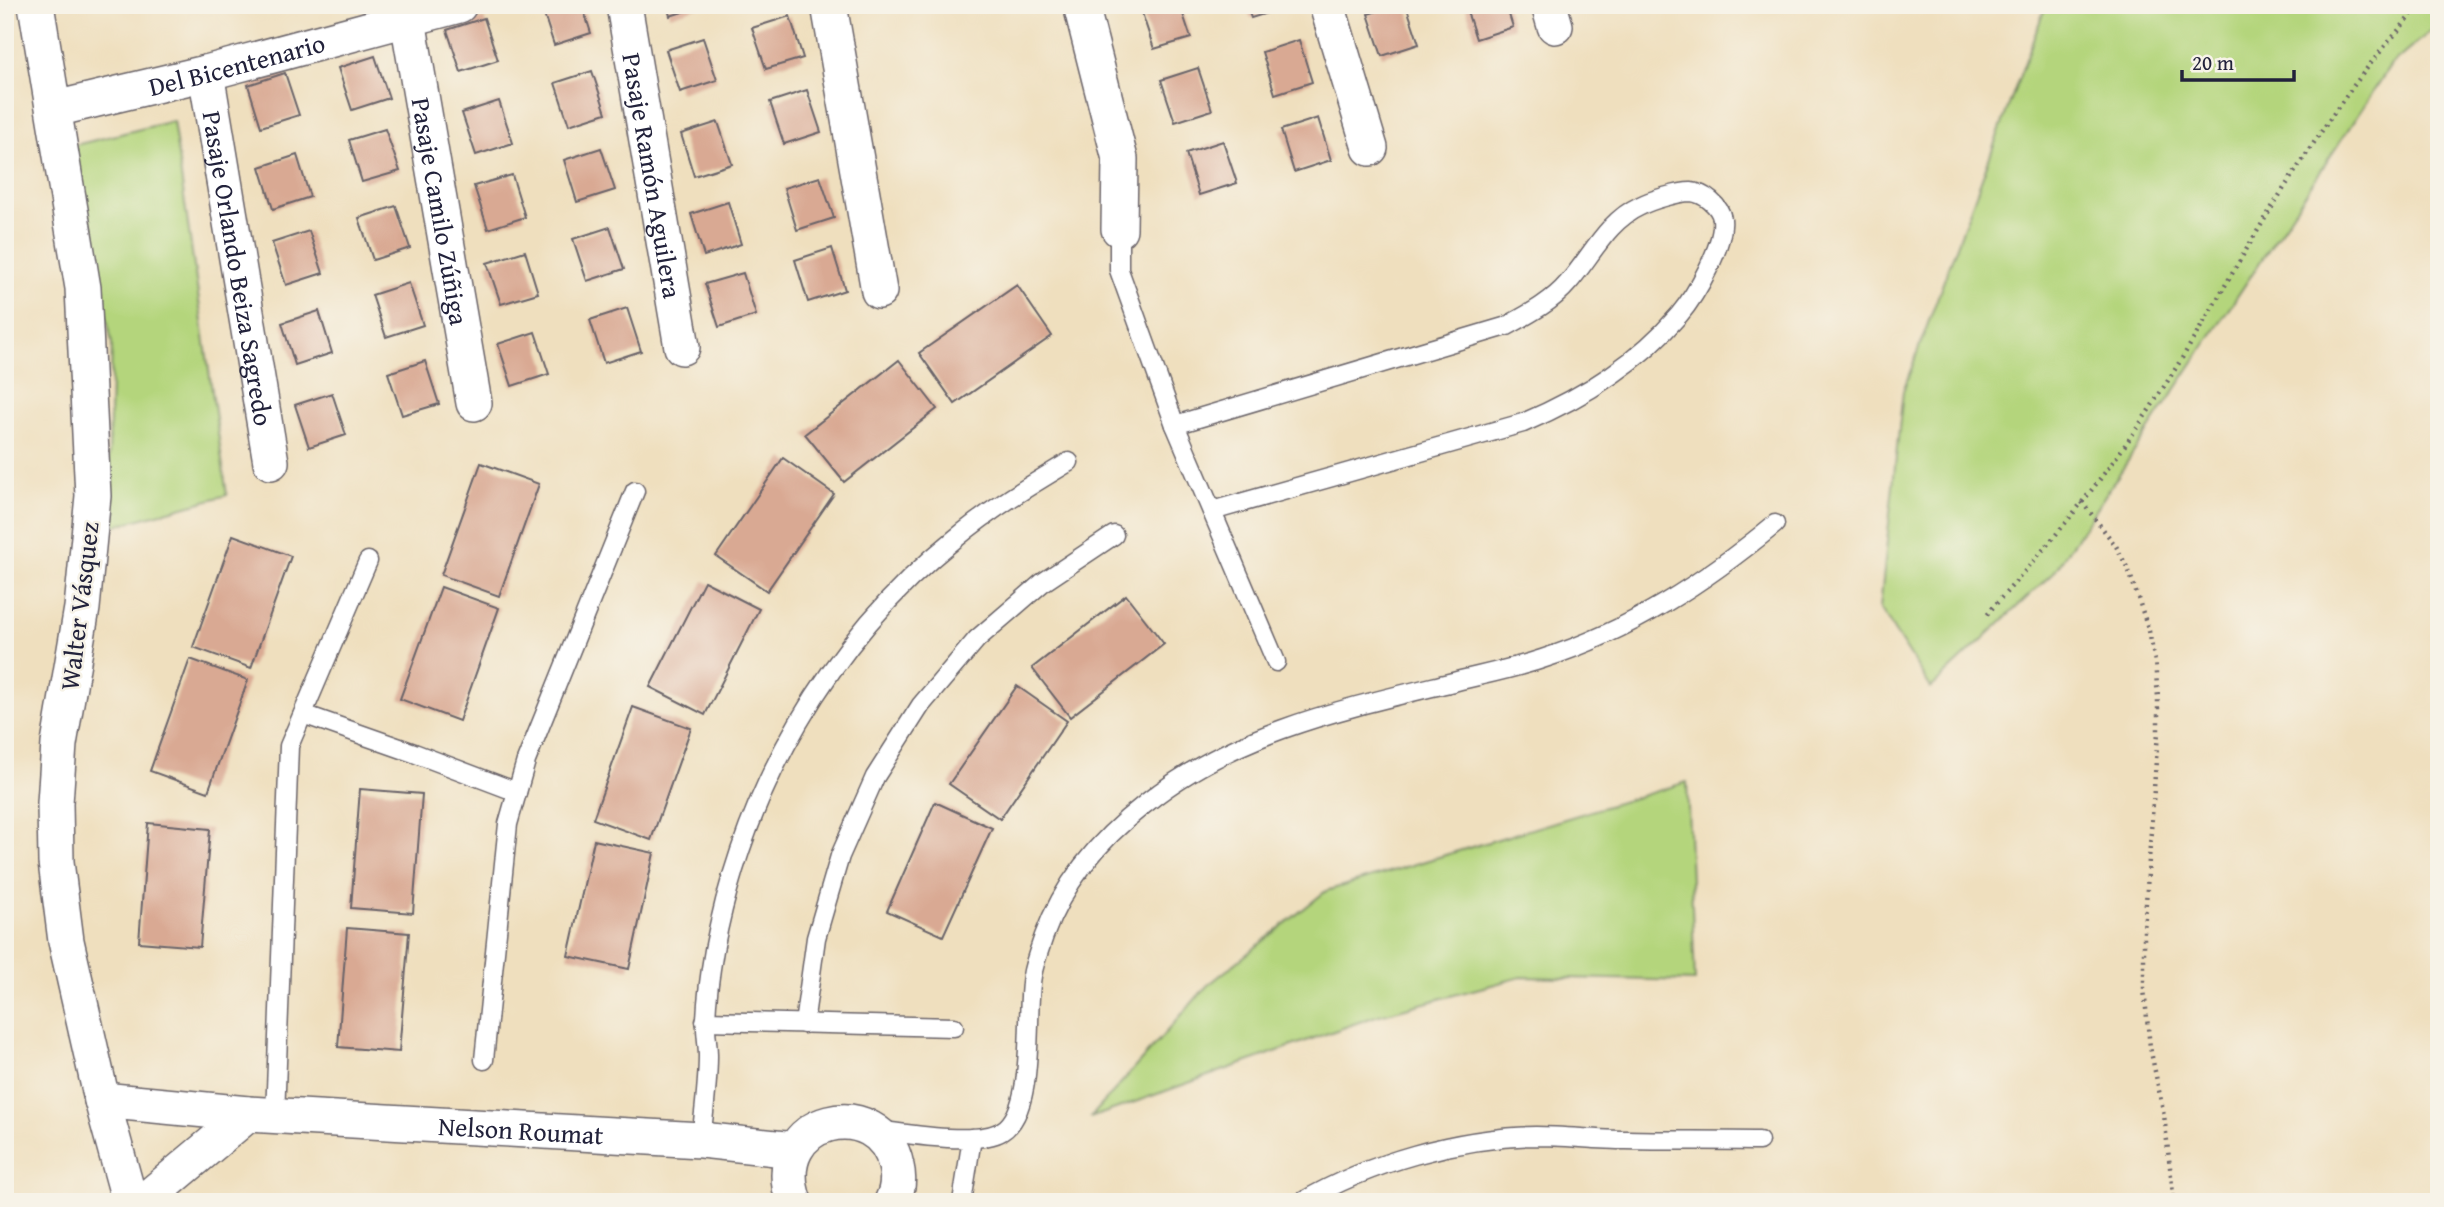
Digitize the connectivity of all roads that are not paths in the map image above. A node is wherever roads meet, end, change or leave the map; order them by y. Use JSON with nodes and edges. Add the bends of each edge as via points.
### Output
{"nodes":[{"id":1,"x":36,"y":5,"type":"edge"},
{"id":2,"x":459,"y":5,"type":"edge"},
{"id":3,"x":624,"y":5,"type":"edge"},
{"id":4,"x":829,"y":5,"type":"edge"},
{"id":5,"x":1081,"y":5,"type":"edge"},
{"id":6,"x":1327,"y":5,"type":"edge"},
{"id":7,"x":408,"y":20,"type":"junction"},
{"id":8,"x":206,"y":73,"type":"junction"},
{"id":9,"x":55,"y":110,"type":"junction"},
{"id":10,"x":1370,"y":148,"type":"dead end"},
{"id":11,"x":1119,"y":229,"type":"joint"},
{"id":12,"x":879,"y":291,"type":"dead end"},
{"id":13,"x":682,"y":347,"type":"dead end"},
{"id":14,"x":474,"y":403,"type":"dead end"},
{"id":15,"x":1175,"y":425,"type":"junction"},
{"id":16,"x":271,"y":462,"type":"dead end"},
{"id":17,"x":1069,"y":462,"type":"dead end"},
{"id":18,"x":635,"y":491,"type":"dead end"},
{"id":19,"x":1212,"y":510,"type":"junction"},
{"id":20,"x":1775,"y":524,"type":"dead end"},
{"id":21,"x":1114,"y":536,"type":"dead end"},
{"id":22,"x":368,"y":561,"type":"dead end"},
{"id":23,"x":1276,"y":662,"type":"dead end"},
{"id":24,"x":303,"y":714,"type":"junction"},
{"id":25,"x":517,"y":792,"type":"junction"},
{"id":26,"x":705,"y":1021,"type":"junction"},
{"id":27,"x":804,"y":1024,"type":"junction"},
{"id":28,"x":954,"y":1027,"type":"dead end"},
{"id":29,"x":484,"y":1060,"type":"dead end"},
{"id":30,"x":102,"y":1100,"type":"junction"},
{"id":31,"x":262,"y":1115,"type":"junction"},
{"id":32,"x":873,"y":1130,"type":"junction"},
{"id":33,"x":972,"y":1138,"type":"junction"},
{"id":34,"x":701,"y":1140,"type":"junction"},
{"id":35,"x":1759,"y":1141,"type":"dead end"},
{"id":36,"x":794,"y":1150,"type":"junction"},
{"id":37,"x":130,"y":1202,"type":"edge"},
{"id":38,"x":144,"y":1202,"type":"edge"},
{"id":39,"x":794,"y":1202,"type":"edge"},
{"id":40,"x":892,"y":1202,"type":"edge"},
{"id":41,"x":962,"y":1202,"type":"edge"},
{"id":42,"x":1302,"y":1202,"type":"edge"}],
"edges":[{"from":1,"to":9,"type":"street","name":"Walter Vásquez"},
{"from":2,"to":7,"type":"street","name":"Del Bicentenario"},
{"from":3,"to":13,"type":"street","name":"Pasaje Ramón Aguilera"},
{"from":4,"to":12,"type":"street"},
{"from":5,"to":11,"type":"street","via":[[1120,159]]},
{"from":6,"to":10,"type":"street"},
{"from":7,"to":8,"type":"street","name":"Del Bicentenario"},
{"from":7,"to":14,"type":"street","name":"Pasaje Camilo Zúñiga"},
{"from":8,"to":9,"type":"street","name":"Del Bicentenario"},
{"from":8,"to":16,"type":"street","name":"Pasaje Orlando Beiza Sagredo"},
{"from":9,"to":30,"type":"street","name":"Walter Vásquez","via":[[83,288],[93,496],[82,608],[59,744],[56,862],[66,941]]},
{"from":11,"to":15,"type":"lane","via":[[1119,270]]},
{"from":15,"to":19,"type":"lane"},
{"from":15,"to":19,"type":"lane","via":[[1507,326],[1567,285],[1615,222],[1640,206],[1691,192],[1703,195],[1719,210],[1722,219],[1716,249],[1692,298],[1633,360],[1603,383],[1523,423]]},
{"from":17,"to":26,"type":"lane","via":[[1009,498],[902,586],[856,638],[815,695],[780,755],[729,884]]},
{"from":18,"to":25,"type":"lane"},
{"from":19,"to":23,"type":"lane"},
{"from":20,"to":33,"type":"lane","via":[[1685,592],[1592,640],[1499,672],[1280,728],[1193,769],[1156,795],[1090,854],[1066,888],[1032,976],[1028,1057],[1017,1113],[1005,1129]]},
{"from":21,"to":27,"type":"lane","via":[[1042,583],[977,639],[921,705],[876,777],[840,856],[816,938]]},
{"from":22,"to":24,"type":"lane"},
{"from":24,"to":25,"type":"lane"},
{"from":24,"to":31,"type":"lane","via":[[289,746]]},
{"from":25,"to":29,"type":"lane","via":[[508,824]]},
{"from":26,"to":27,"type":"lane"},
{"from":26,"to":34,"type":"lane","via":[[708,1055]]},
{"from":27,"to":28,"type":"lane"},
{"from":30,"to":31,"type":"street","name":"Nelson Roumat"},
{"from":30,"to":37,"type":"street","name":"Walter Vásquez"},
{"from":31,"to":34,"type":"street","name":"Nelson Roumat"},
{"from":31,"to":38,"type":"street"},
{"from":32,"to":33,"type":"lane"},
{"from":32,"to":36,"type":"street","via":[[856,1123],[821,1126]]},
{"from":32,"to":40,"type":"street","via":[[895,1158],[898,1176]]},
{"from":33,"to":41,"type":"lane"},
{"from":34,"to":36,"type":"street","name":"Nelson Roumat"},
{"from":35,"to":42,"type":"lane","via":[[1555,1136],[1487,1140],[1397,1161]]},
{"from":36,"to":39,"type":"street","via":[[788,1167]]}]}
